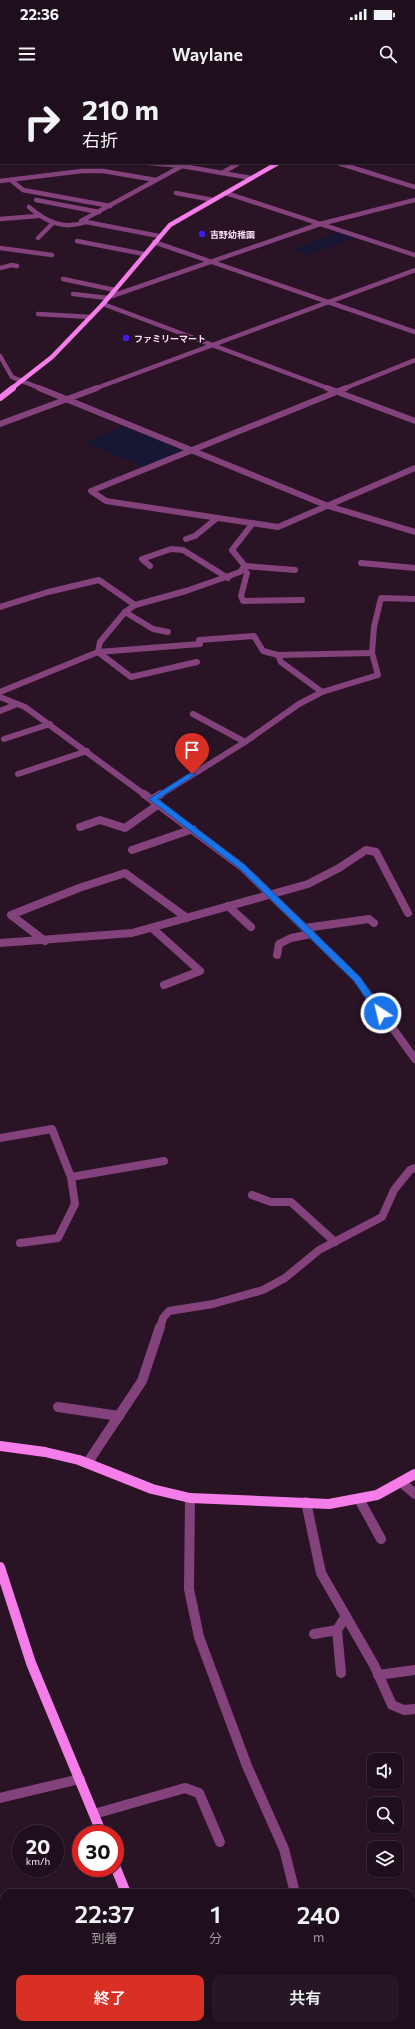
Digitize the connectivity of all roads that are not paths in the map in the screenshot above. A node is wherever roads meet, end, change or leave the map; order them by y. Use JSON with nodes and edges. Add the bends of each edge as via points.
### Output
{"nodes":[{"id":1,"x":160,"y":164,"type":"edge"},
{"id":2,"x":237,"y":164,"type":"edge"},
{"id":3,"x":276,"y":164,"type":"edge"},
{"id":4,"x":341,"y":164,"type":"edge"},
{"id":5,"x":182,"y":166,"type":"junction"},
{"id":6,"x":222,"y":173,"type":"junction"},
{"id":7,"x":251,"y":178,"type":"junction"},
{"id":8,"x":156,"y":180,"type":"junction"},
{"id":9,"x":0,"y":181,"type":"edge"},
{"id":10,"x":12,"y":181,"type":"junction"},
{"id":11,"x":415,"y":187,"type":"edge"},
{"id":12,"x":176,"y":193,"type":"dead end"},
{"id":13,"x":226,"y":193,"type":"junction"},
{"id":14,"x":36,"y":200,"type":"dead end"},
{"id":15,"x":213,"y":200,"type":"junction"},
{"id":16,"x":415,"y":200,"type":"edge"},
{"id":17,"x":110,"y":206,"type":"junction"},
{"id":18,"x":29,"y":207,"type":"dead end"},
{"id":19,"x":99,"y":212,"type":"junction"},
{"id":20,"x":38,"y":216,"type":"junction"},
{"id":21,"x":0,"y":219,"type":"edge"},
{"id":22,"x":86,"y":222,"type":"junction"},
{"id":23,"x":52,"y":224,"type":"junction"},
{"id":24,"x":320,"y":224,"type":"junction"},
{"id":25,"x":159,"y":236,"type":"junction"},
{"id":26,"x":38,"y":238,"type":"dead end"},
{"id":27,"x":77,"y":241,"type":"dead end"},
{"id":28,"x":154,"y":242,"type":"junction"},
{"id":29,"x":0,"y":248,"type":"edge"},
{"id":30,"x":144,"y":254,"type":"junction"},
{"id":31,"x":52,"y":255,"type":"dead end"},
{"id":32,"x":415,"y":255,"type":"edge"},
{"id":33,"x":212,"y":262,"type":"junction"},
{"id":34,"x":17,"y":266,"type":"dead end"},
{"id":35,"x":0,"y":268,"type":"edge"},
{"id":36,"x":415,"y":270,"type":"edge"},
{"id":37,"x":63,"y":279,"type":"dead end"},
{"id":38,"x":116,"y":290,"type":"junction"},
{"id":39,"x":73,"y":294,"type":"dead end"},
{"id":40,"x":108,"y":298,"type":"junction"},
{"id":41,"x":328,"y":302,"type":"junction"},
{"id":42,"x":103,"y":304,"type":"junction"},
{"id":43,"x":38,"y":314,"type":"dead end"},
{"id":44,"x":91,"y":317,"type":"junction"},
{"id":45,"x":415,"y":328,"type":"edge"},
{"id":46,"x":409,"y":330,"type":"junction"},
{"id":47,"x":415,"y":332,"type":"edge"},
{"id":48,"x":214,"y":345,"type":"junction"},
{"id":49,"x":0,"y":356,"type":"edge"},
{"id":50,"x":415,"y":360,"type":"edge"},
{"id":51,"x":22,"y":381,"type":"junction"},
{"id":52,"x":337,"y":392,"type":"junction"},
{"id":53,"x":0,"y":398,"type":"edge"},
{"id":54,"x":68,"y":399,"type":"junction"},
{"id":55,"x":415,"y":421,"type":"edge"},
{"id":56,"x":0,"y":424,"type":"edge"},
{"id":57,"x":192,"y":450,"type":"junction"},
{"id":58,"x":415,"y":468,"type":"edge"},
{"id":59,"x":328,"y":506,"type":"junction"},
{"id":60,"x":217,"y":518,"type":"junction"},
{"id":61,"x":253,"y":523,"type":"junction"},
{"id":62,"x":415,"y":532,"type":"edge"},
{"id":63,"x":186,"y":539,"type":"dead end"},
{"id":64,"x":361,"y":563,"type":"dead end"},
{"id":65,"x":150,"y":566,"type":"dead end"},
{"id":66,"x":244,"y":567,"type":"junction"},
{"id":67,"x":415,"y":568,"type":"edge"},
{"id":68,"x":295,"y":570,"type":"dead end"},
{"id":69,"x":228,"y":578,"type":"junction"},
{"id":70,"x":415,"y":599,"type":"edge"},
{"id":71,"x":302,"y":600,"type":"dead end"},
{"id":72,"x":135,"y":605,"type":"junction"},
{"id":73,"x":0,"y":607,"type":"edge"},
{"id":74,"x":125,"y":612,"type":"junction"},
{"id":75,"x":168,"y":632,"type":"dead end"},
{"id":76,"x":98,"y":652,"type":"junction"},
{"id":77,"x":372,"y":653,"type":"junction"},
{"id":78,"x":278,"y":655,"type":"junction"},
{"id":79,"x":197,"y":662,"type":"dead end"},
{"id":80,"x":0,"y":692,"type":"edge"},
{"id":81,"x":322,"y":692,"type":"junction"},
{"id":82,"x":0,"y":696,"type":"edge"},
{"id":83,"x":17,"y":704,"type":"junction"},
{"id":84,"x":0,"y":711,"type":"edge"},
{"id":85,"x":193,"y":714,"type":"dead end"},
{"id":86,"x":50,"y":724,"type":"junction"},
{"id":87,"x":4,"y":739,"type":"dead end"},
{"id":88,"x":245,"y":742,"type":"junction"},
{"id":89,"x":87,"y":751,"type":"junction"},
{"id":90,"x":18,"y":774,"type":"dead end"},
{"id":91,"x":156,"y":802,"type":"junction"},
{"id":92,"x":80,"y":827,"type":"dead end"},
{"id":93,"x":193,"y":829,"type":"junction"},
{"id":94,"x":132,"y":850,"type":"dead end"},
{"id":95,"x":270,"y":894,"type":"junction"},
{"id":96,"x":228,"y":906,"type":"junction"},
{"id":97,"x":408,"y":913,"type":"dead end"},
{"id":98,"x":187,"y":918,"type":"junction"},
{"id":99,"x":374,"y":923,"type":"dead end"},
{"id":100,"x":251,"y":927,"type":"dead end"},
{"id":101,"x":152,"y":928,"type":"junction"},
{"id":102,"x":308,"y":931,"type":"junction"},
{"id":103,"x":45,"y":941,"type":"junction"},
{"id":104,"x":0,"y":943,"type":"edge"},
{"id":105,"x":277,"y":955,"type":"dead end"},
{"id":106,"x":164,"y":985,"type":"dead end"},
{"id":107,"x":415,"y":1059,"type":"edge"},
{"id":108,"x":0,"y":1138,"type":"edge"},
{"id":109,"x":164,"y":1161,"type":"dead end"},
{"id":110,"x":415,"y":1168,"type":"edge"},
{"id":111,"x":71,"y":1177,"type":"junction"},
{"id":112,"x":252,"y":1195,"type":"dead end"},
{"id":113,"x":335,"y":1242,"type":"junction"},
{"id":114,"x":20,"y":1243,"type":"dead end"},
{"id":115,"x":58,"y":1407,"type":"dead end"},
{"id":116,"x":119,"y":1416,"type":"junction"},
{"id":117,"x":0,"y":1446,"type":"edge"},
{"id":118,"x":88,"y":1462,"type":"junction"},
{"id":119,"x":415,"y":1474,"type":"edge"},
{"id":120,"x":401,"y":1482,"type":"junction"},
{"id":121,"x":415,"y":1494,"type":"edge"},
{"id":122,"x":190,"y":1498,"type":"junction"},
{"id":123,"x":359,"y":1499,"type":"junction"},
{"id":124,"x":306,"y":1502,"type":"junction"},
{"id":125,"x":381,"y":1539,"type":"dead end"},
{"id":126,"x":0,"y":1568,"type":"edge"},
{"id":127,"x":346,"y":1616,"type":"junction"},
{"id":128,"x":337,"y":1630,"type":"junction"},
{"id":129,"x":314,"y":1634,"type":"dead end"},
{"id":130,"x":415,"y":1670,"type":"edge"},
{"id":131,"x":341,"y":1673,"type":"dead end"},
{"id":132,"x":378,"y":1675,"type":"junction"},
{"id":133,"x":415,"y":1709,"type":"edge"},
{"id":134,"x":80,"y":1779,"type":"junction"},
{"id":135,"x":0,"y":1798,"type":"edge"},
{"id":136,"x":94,"y":1814,"type":"junction"},
{"id":137,"x":98,"y":1825,"type":"edge"},
{"id":138,"x":220,"y":1842,"type":"dead end"},
{"id":139,"x":119,"y":1877,"type":"edge"},
{"id":140,"x":124,"y":1889,"type":"edge"},
{"id":141,"x":293,"y":1889,"type":"edge"}],
"edges":[{"from":1,"to":5,"type":"street"},
{"from":2,"to":6,"type":"street"},
{"from":3,"to":7,"type":"street"},
{"from":4,"to":11,"type":"street"},
{"from":5,"to":6,"type":"street"},
{"from":5,"to":8,"type":"street"},
{"from":6,"to":7,"type":"street"},
{"from":7,"to":13,"type":"street"},
{"from":8,"to":10,"type":"street","via":[[103,170]]},
{"from":8,"to":17,"type":"street"},
{"from":9,"to":10,"type":"street"},
{"from":10,"to":17,"type":"street","via":[[23,190]]},
{"from":12,"to":15,"type":"street"},
{"from":13,"to":15,"type":"street"},
{"from":13,"to":24,"type":"street"},
{"from":14,"to":19,"type":"street"},
{"from":15,"to":25,"type":"street","via":[[170,226]]},
{"from":16,"to":24,"type":"street"},
{"from":17,"to":19,"type":"street"},
{"from":18,"to":20,"type":"street"},
{"from":19,"to":22,"type":"street","via":[[81,222]]},
{"from":20,"to":21,"type":"street"},
{"from":20,"to":23,"type":"street"},
{"from":22,"to":23,"type":"street","via":[[78,226]]},
{"from":22,"to":25,"type":"street"},
{"from":23,"to":26,"type":"street"},
{"from":24,"to":32,"type":"street"},
{"from":24,"to":33,"type":"street"},
{"from":25,"to":28,"type":"street"},
{"from":27,"to":30,"type":"street"},
{"from":28,"to":30,"type":"street"},
{"from":28,"to":33,"type":"street"},
{"from":29,"to":31,"type":"street"},
{"from":30,"to":38,"type":"street"},
{"from":33,"to":40,"type":"street"},
{"from":33,"to":41,"type":"street"},
{"from":34,"to":35,"type":"street"},
{"from":36,"to":41,"type":"street"},
{"from":37,"to":38,"type":"street"},
{"from":38,"to":40,"type":"street"},
{"from":39,"to":40,"type":"street"},
{"from":40,"to":42,"type":"street"},
{"from":41,"to":46,"type":"street"},
{"from":41,"to":48,"type":"street"},
{"from":42,"to":44,"type":"street"},
{"from":42,"to":48,"type":"street"},
{"from":43,"to":44,"type":"street"},
{"from":44,"to":51,"type":"street","via":[[52,357]]},
{"from":45,"to":46,"type":"street"},
{"from":46,"to":47,"type":"street"},
{"from":48,"to":52,"type":"street"},
{"from":48,"to":54,"type":"street"},
{"from":49,"to":51,"type":"street","via":[[12,377]]},
{"from":50,"to":52,"type":"street"},
{"from":51,"to":53,"type":"street"},
{"from":51,"to":54,"type":"street"},
{"from":52,"to":55,"type":"street"},
{"from":52,"to":57,"type":"street"},
{"from":54,"to":56,"type":"street"},
{"from":54,"to":57,"type":"street"},
{"from":57,"to":59,"type":"street"},
{"from":57,"to":60,"type":"street","via":[[91,491],[106,501]]},
{"from":58,"to":59,"type":"street"},
{"from":59,"to":61,"type":"street","via":[[278,527]]},
{"from":59,"to":62,"type":"street"},
{"from":60,"to":61,"type":"street"},
{"from":60,"to":63,"type":"street","via":[[195,536]]},
{"from":61,"to":66,"type":"street","via":[[232,550]]},
{"from":64,"to":67,"type":"street"},
{"from":65,"to":69,"type":"street","via":[[142,559],[171,549],[183,550]]},
{"from":66,"to":68,"type":"street"},
{"from":66,"to":69,"type":"street"},
{"from":66,"to":71,"type":"street","via":[[247,573],[241,596],[243,601]]},
{"from":69,"to":72,"type":"street"},
{"from":70,"to":77,"type":"street","via":[[381,598],[374,627]]},
{"from":72,"to":73,"type":"street","via":[[99,580]]},
{"from":72,"to":74,"type":"street"},
{"from":74,"to":75,"type":"street","via":[[153,629]]},
{"from":74,"to":76,"type":"street","via":[[100,642]]},
{"from":76,"to":78,"type":"street","via":[[200,644],[199,640],[254,636],[263,651]]},
{"from":76,"to":79,"type":"street","via":[[131,677]]},
{"from":76,"to":80,"type":"street"},
{"from":77,"to":78,"type":"street"},
{"from":77,"to":81,"type":"street","via":[[378,675]]},
{"from":78,"to":81,"type":"street","via":[[281,662]]},
{"from":81,"to":88,"type":"street","via":[[299,704]]},
{"from":82,"to":83,"type":"street"},
{"from":83,"to":84,"type":"street"},
{"from":83,"to":86,"type":"street"},
{"from":85,"to":88,"type":"street"},
{"from":86,"to":87,"type":"street"},
{"from":86,"to":89,"type":"street"},
{"from":88,"to":91,"type":"street"},
{"from":89,"to":90,"type":"street"},
{"from":89,"to":91,"type":"street"},
{"from":91,"to":92,"type":"street","via":[[126,828],[100,820]]},
{"from":91,"to":93,"type":"street"},
{"from":93,"to":94,"type":"street"},
{"from":93,"to":95,"type":"street","via":[[242,867]]},
{"from":95,"to":96,"type":"street"},
{"from":95,"to":97,"type":"street","via":[[308,884],[366,850],[376,852]]},
{"from":95,"to":102,"type":"street"},
{"from":96,"to":98,"type":"street"},
{"from":96,"to":100,"type":"street"},
{"from":98,"to":101,"type":"street"},
{"from":98,"to":103,"type":"street","via":[[125,873],[78,888],[11,915]]},
{"from":99,"to":102,"type":"street","via":[[369,919],[353,920]]},
{"from":101,"to":103,"type":"street","via":[[132,934]]},
{"from":101,"to":106,"type":"street","via":[[200,971]]},
{"from":102,"to":105,"type":"street","via":[[279,944]]},
{"from":102,"to":107,"type":"street","via":[[357,979]]},
{"from":103,"to":104,"type":"street"},
{"from":108,"to":111,"type":"street","via":[[52,1129]]},
{"from":109,"to":111,"type":"street"},
{"from":110,"to":113,"type":"street","via":[[410,1170],[394,1190],[382,1217]]},
{"from":111,"to":114,"type":"street","via":[[75,1204],[58,1238]]},
{"from":112,"to":113,"type":"street","via":[[271,1202],[292,1202]]},
{"from":113,"to":116,"type":"street","via":[[319,1250],[285,1278],[263,1290],[213,1304],[169,1311],[163,1318],[142,1381]]},
{"from":115,"to":116,"type":"street"},
{"from":116,"to":118,"type":"street"},
{"from":117,"to":118,"type":"street","via":[[45,1452]]},
{"from":118,"to":122,"type":"street","via":[[172,1496]]},
{"from":119,"to":120,"type":"street"},
{"from":120,"to":121,"type":"street"},
{"from":120,"to":123,"type":"street","via":[[377,1495]]},
{"from":122,"to":124,"type":"street"},
{"from":122,"to":141,"type":"street","via":[[189,1589],[199,1638],[247,1766],[284,1849]]},
{"from":123,"to":124,"type":"street","via":[[330,1504]]},
{"from":123,"to":125,"type":"street"},
{"from":124,"to":127,"type":"street","via":[[321,1573]]},
{"from":126,"to":134,"type":"street","via":[[31,1663]]},
{"from":127,"to":128,"type":"street"},
{"from":127,"to":132,"type":"street"},
{"from":128,"to":129,"type":"street"},
{"from":128,"to":131,"type":"street"},
{"from":130,"to":132,"type":"street"},
{"from":132,"to":133,"type":"street","via":[[392,1705],[404,1710]]},
{"from":134,"to":135,"type":"street"},
{"from":134,"to":136,"type":"street"},
{"from":136,"to":137,"type":"street"},
{"from":136,"to":138,"type":"street","via":[[185,1788],[199,1794]]},
{"from":139,"to":140,"type":"street"}]}
